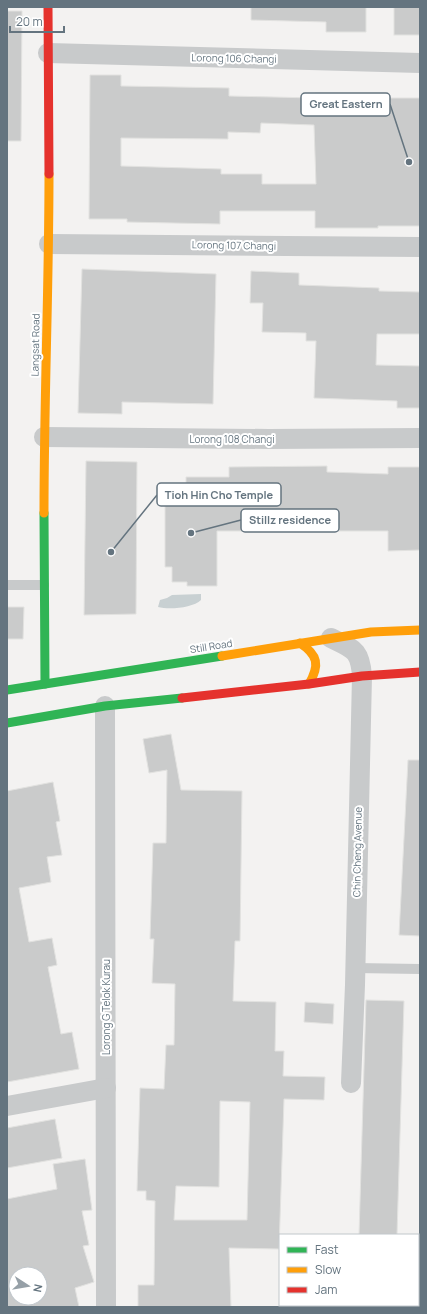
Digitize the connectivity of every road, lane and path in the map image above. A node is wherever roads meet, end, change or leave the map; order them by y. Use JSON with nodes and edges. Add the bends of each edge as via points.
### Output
{"nodes":[{"id":1,"x":48,"y":7,"type":"edge"},
{"id":2,"x":48,"y":53,"type":"junction"},
{"id":3,"x":420,"y":63,"type":"edge"},
{"id":4,"x":49,"y":244,"type":"junction"},
{"id":5,"x":420,"y":247,"type":"edge"},
{"id":6,"x":44,"y":437,"type":"junction"},
{"id":7,"x":420,"y":438,"type":"edge"},
{"id":8,"x":7,"y":585,"type":"edge"},
{"id":9,"x":44,"y":586,"type":"junction"},
{"id":10,"x":420,"y":630,"type":"edge"},
{"id":11,"x":331,"y":638,"type":"junction"},
{"id":12,"x":300,"y":643,"type":"junction"},
{"id":13,"x":420,"y":672,"type":"edge"},
{"id":14,"x":362,"y":676,"type":"junction"},
{"id":15,"x":45,"y":684,"type":"junction"},
{"id":16,"x":309,"y":684,"type":"junction"},
{"id":17,"x":7,"y":690,"type":"edge"},
{"id":18,"x":104,"y":706,"type":"junction"},
{"id":19,"x":7,"y":723,"type":"edge"},
{"id":20,"x":355,"y":968,"type":"junction"},
{"id":21,"x":420,"y":969,"type":"edge"},
{"id":22,"x":351,"y":1083,"type":"dead end"},
{"id":23,"x":106,"y":1088,"type":"junction"},
{"id":24,"x":7,"y":1106,"type":"edge"},
{"id":25,"x":106,"y":1307,"type":"edge"}],
"edges":[{"from":1,"to":2,"type":"main road","name":"Langsat Road"},
{"from":2,"to":3,"type":"street","name":"Lorong 106 Changi"},
{"from":2,"to":4,"type":"main road","name":"Langsat Road"},
{"from":4,"to":5,"type":"street","name":"Lorong 107 Changi"},
{"from":4,"to":6,"type":"main road","name":"Langsat Road"},
{"from":6,"to":7,"type":"street","name":"Lorong 108 Changi"},
{"from":6,"to":9,"type":"main road","name":"Langsat Road"},
{"from":8,"to":9,"type":"lane"},
{"from":9,"to":15,"type":"main road","name":"Langsat Road"},
{"from":10,"to":11,"type":"main road","name":"Still Road","via":[[371,632]]},
{"from":11,"to":12,"type":"main road","name":"Still Road"},
{"from":11,"to":14,"type":"street","name":"Chin Cheng Avenue","via":[[354,650],[361,663]]},
{"from":12,"to":15,"type":"main road","name":"Still Road"},
{"from":12,"to":16,"type":"main road","via":[[309,648],[317,664]]},
{"from":13,"to":14,"type":"main road"},
{"from":14,"to":16,"type":"main road"},
{"from":14,"to":20,"type":"street","name":"Chin Cheng Avenue"},
{"from":15,"to":17,"type":"main road","name":"Still Road"},
{"from":16,"to":18,"type":"main road"},
{"from":18,"to":19,"type":"main road"},
{"from":18,"to":23,"type":"street","name":"Lorong G Telok Kurau"},
{"from":20,"to":21,"type":"lane"},
{"from":20,"to":22,"type":"street","name":"Chin Cheng Avenue"},
{"from":23,"to":24,"type":"street"},
{"from":23,"to":25,"type":"street","name":"Lorong G Telok Kurau"}]}
